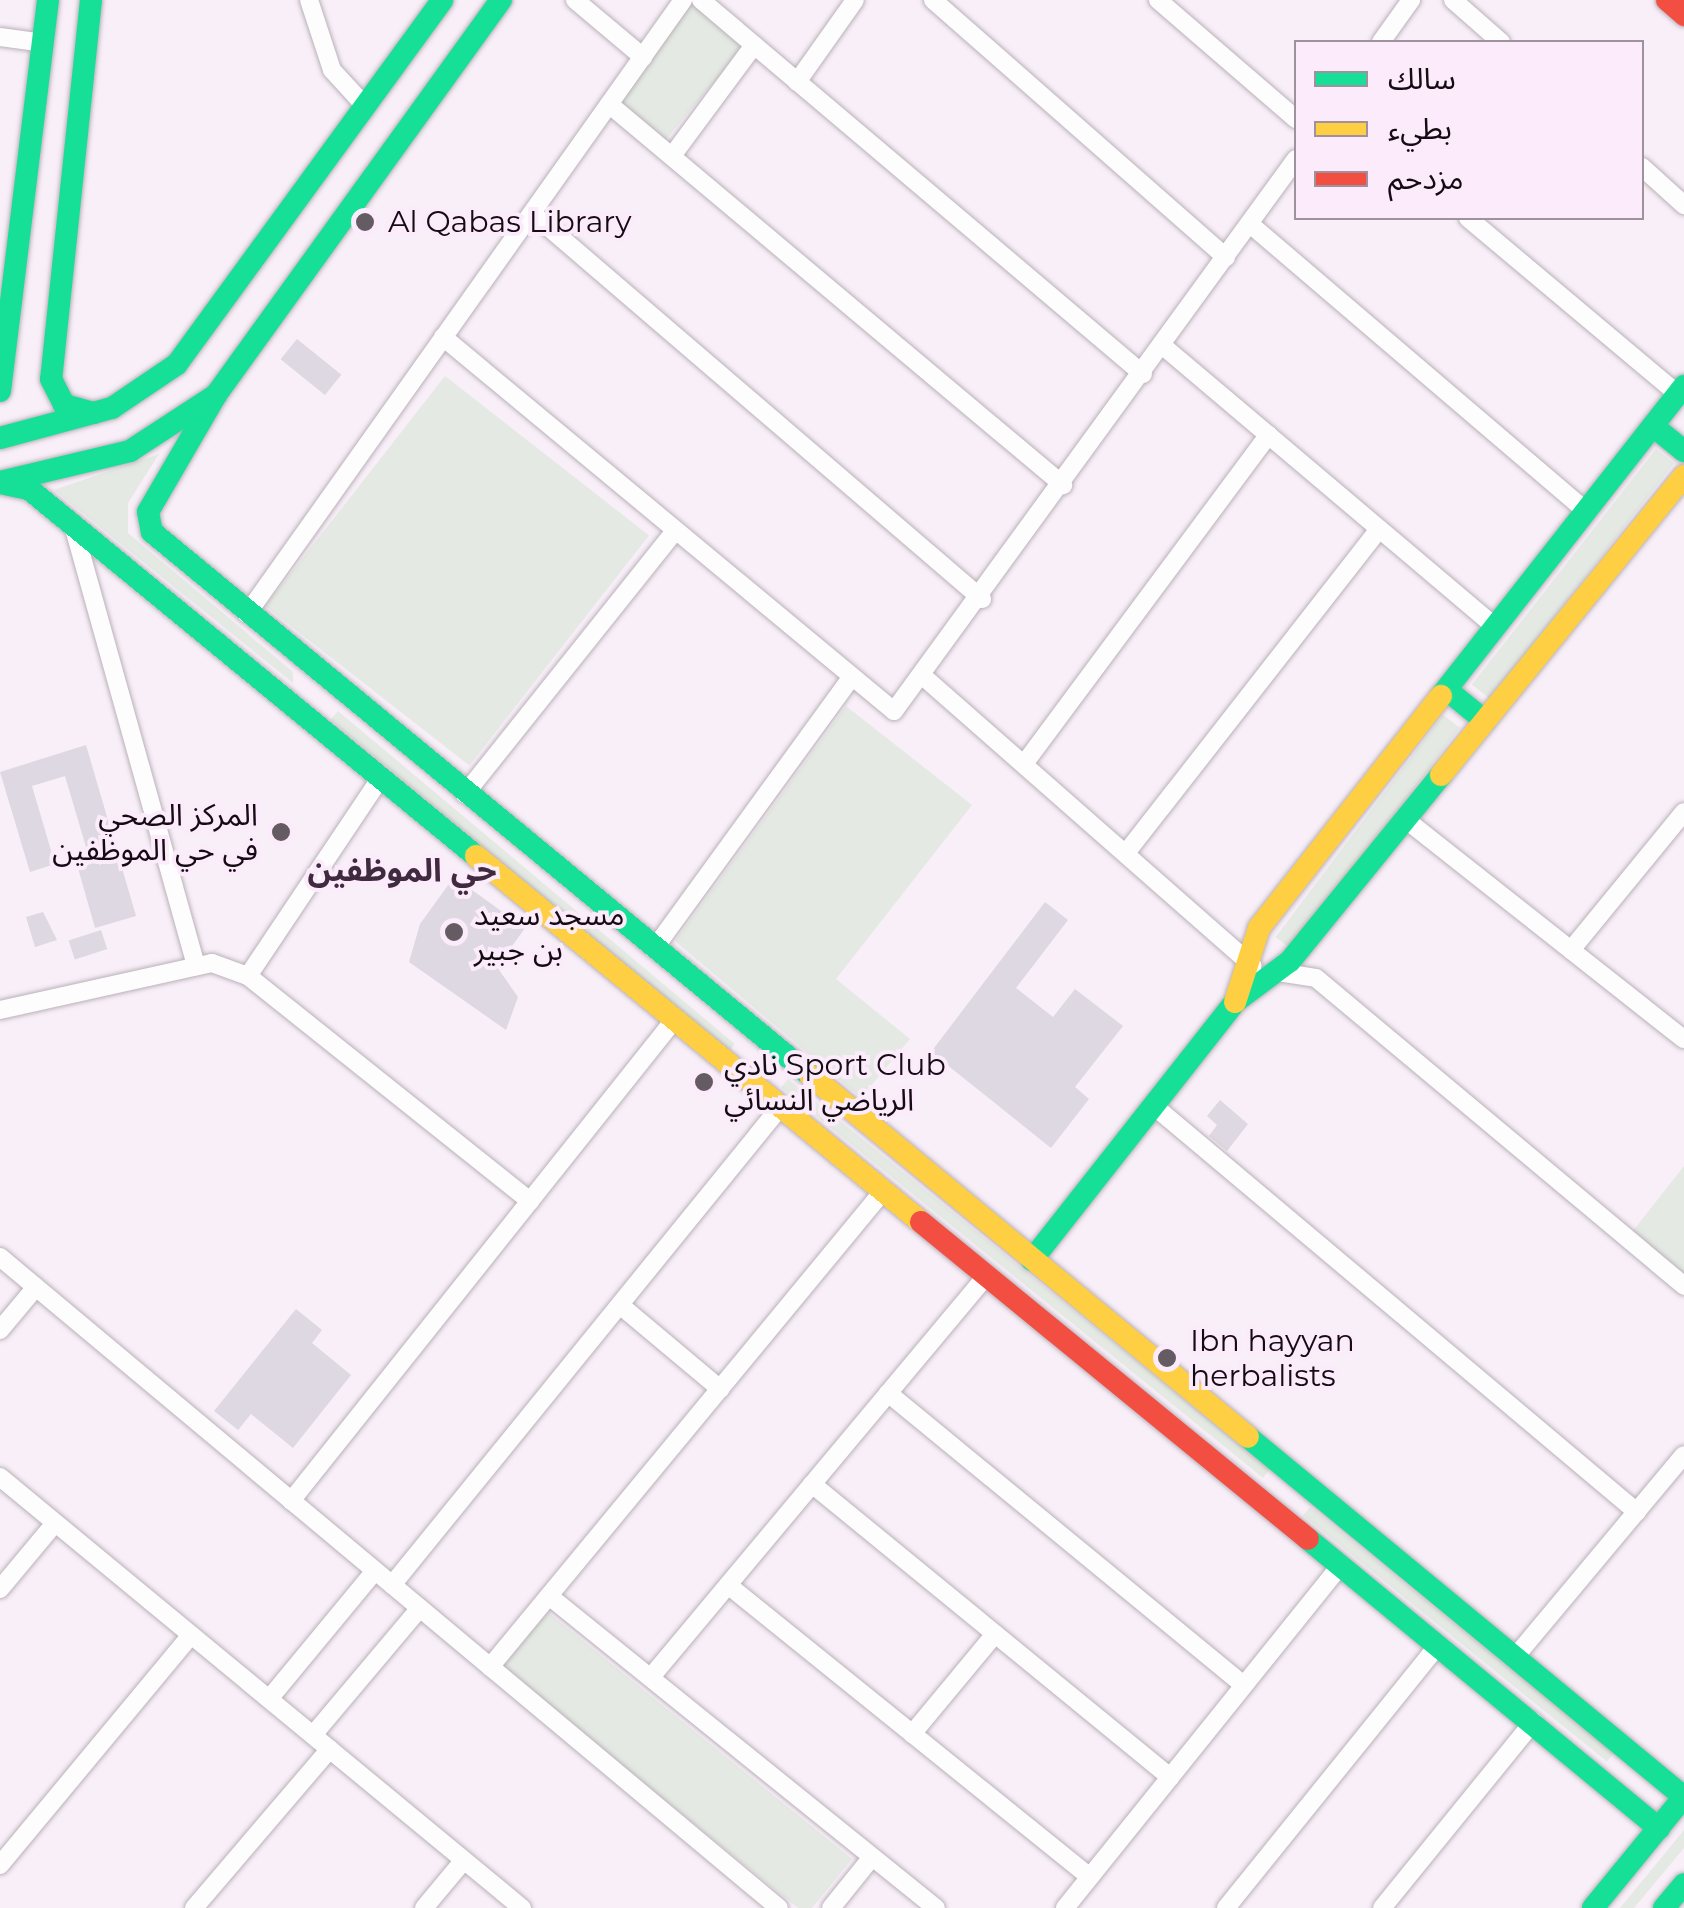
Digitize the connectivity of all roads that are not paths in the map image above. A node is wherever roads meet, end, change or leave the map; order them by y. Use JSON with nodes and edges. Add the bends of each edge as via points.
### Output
{"nodes":[{"id":1,"x":48,"y":0,"type":"edge"},
{"id":2,"x":91,"y":0,"type":"edge"},
{"id":3,"x":308,"y":0,"type":"edge"},
{"id":4,"x":442,"y":0,"type":"edge"},
{"id":5,"x":502,"y":0,"type":"edge"},
{"id":6,"x":575,"y":0,"type":"edge"},
{"id":7,"x":683,"y":0,"type":"edge"},
{"id":8,"x":701,"y":0,"type":"edge"},
{"id":9,"x":855,"y":0,"type":"edge"},
{"id":10,"x":932,"y":0,"type":"edge"},
{"id":11,"x":1158,"y":0,"type":"edge"},
{"id":12,"x":1411,"y":0,"type":"edge"},
{"id":13,"x":1453,"y":0,"type":"edge"},
{"id":14,"x":1667,"y":0,"type":"edge"},
{"id":15,"x":1684,"y":15,"type":"edge"},
{"id":16,"x":0,"y":37,"type":"edge"},
{"id":17,"x":1381,"y":40,"type":"edge"},
{"id":18,"x":1499,"y":40,"type":"edge"},
{"id":19,"x":44,"y":43,"type":"junction"},
{"id":20,"x":754,"y":45,"type":"junction"},
{"id":21,"x":643,"y":56,"type":"junction"},
{"id":22,"x":797,"y":82,"type":"junction"},
{"id":23,"x":609,"y":104,"type":"junction"},
{"id":24,"x":366,"y":107,"type":"junction"},
{"id":25,"x":1294,"y":117,"type":"edge"},
{"id":26,"x":672,"y":156,"type":"junction"},
{"id":27,"x":1294,"y":162,"type":"edge"},
{"id":28,"x":1644,"y":170,"type":"edge"},
{"id":29,"x":1684,"y":205,"type":"edge"},
{"id":30,"x":532,"y":213,"type":"junction"},
{"id":31,"x":1470,"y":220,"type":"edge"},
{"id":32,"x":1250,"y":224,"type":"junction"},
{"id":33,"x":277,"y":232,"type":"junction"},
{"id":34,"x":320,"y":251,"type":"junction"},
{"id":35,"x":1226,"y":257,"type":"junction"},
{"id":36,"x":254,"y":264,"type":"junction"},
{"id":37,"x":286,"y":299,"type":"junction"},
{"id":38,"x":443,"y":337,"type":"junction"},
{"id":39,"x":1163,"y":346,"type":"junction"},
{"id":40,"x":1143,"y":374,"type":"junction"},
{"id":41,"x":1681,"y":390,"type":"edge"},
{"id":42,"x":0,"y":391,"type":"edge"},
{"id":43,"x":216,"y":395,"type":"junction"},
{"id":44,"x":97,"y":412,"type":"junction"},
{"id":45,"x":1653,"y":426,"type":"junction"},
{"id":46,"x":1268,"y":435,"type":"junction"},
{"id":47,"x":0,"y":438,"type":"edge"},
{"id":48,"x":1684,"y":451,"type":"edge"},
{"id":49,"x":1684,"y":476,"type":"edge"},
{"id":50,"x":0,"y":482,"type":"edge"},
{"id":51,"x":1064,"y":484,"type":"junction"},
{"id":52,"x":1586,"y":511,"type":"junction"},
{"id":53,"x":73,"y":525,"type":"junction"},
{"id":54,"x":1379,"y":528,"type":"junction"},
{"id":55,"x":674,"y":532,"type":"junction"},
{"id":56,"x":982,"y":599,"type":"junction"},
{"id":57,"x":247,"y":614,"type":"junction"},
{"id":58,"x":1496,"y":627,"type":"junction"},
{"id":59,"x":308,"y":664,"type":"junction"},
{"id":60,"x":925,"y":678,"type":"junction"},
{"id":61,"x":850,"y":679,"type":"junction"},
{"id":62,"x":1446,"y":690,"type":"junction"},
{"id":63,"x":342,"y":692,"type":"junction"},
{"id":64,"x":281,"y":696,"type":"junction"},
{"id":65,"x":1485,"y":721,"type":"junction"},
{"id":66,"x":316,"y":724,"type":"junction"},
{"id":67,"x":1024,"y":764,"type":"junction"},
{"id":68,"x":380,"y":779,"type":"junction"},
{"id":69,"x":465,"y":794,"type":"junction"},
{"id":70,"x":1684,"y":812,"type":"edge"},
{"id":71,"x":1405,"y":819,"type":"junction"},
{"id":72,"x":1126,"y":853,"type":"junction"},
{"id":73,"x":654,"y":949,"type":"junction"},
{"id":74,"x":1571,"y":950,"type":"junction"},
{"id":75,"x":1244,"y":958,"type":"junction"},
{"id":76,"x":196,"y":966,"type":"junction"},
{"id":77,"x":1278,"y":972,"type":"junction"},
{"id":78,"x":248,"y":976,"type":"junction"},
{"id":79,"x":1235,"y":1002,"type":"junction"},
{"id":80,"x":0,"y":1010,"type":"edge"},
{"id":81,"x":675,"y":1018,"type":"junction"},
{"id":82,"x":759,"y":1035,"type":"junction"},
{"id":83,"x":1684,"y":1038,"type":"edge"},
{"id":84,"x":793,"y":1063,"type":"junction"},
{"id":85,"x":731,"y":1064,"type":"junction"},
{"id":86,"x":776,"y":1101,"type":"junction"},
{"id":87,"x":1154,"y":1106,"type":"junction"},
{"id":88,"x":884,"y":1190,"type":"junction"},
{"id":89,"x":530,"y":1201,"type":"junction"},
{"id":90,"x":0,"y":1258,"type":"edge"},
{"id":91,"x":1032,"y":1260,"type":"junction"},
{"id":92,"x":987,"y":1275,"type":"junction"},
{"id":93,"x":1684,"y":1286,"type":"edge"},
{"id":94,"x":36,"y":1287,"type":"junction"},
{"id":95,"x":620,"y":1305,"type":"junction"},
{"id":96,"x":0,"y":1330,"type":"edge"},
{"id":97,"x":720,"y":1390,"type":"junction"},
{"id":98,"x":888,"y":1393,"type":"junction"},
{"id":99,"x":1684,"y":1455,"type":"edge"},
{"id":100,"x":1280,"y":1464,"type":"junction"},
{"id":101,"x":0,"y":1478,"type":"edge"},
{"id":102,"x":812,"y":1484,"type":"junction"},
{"id":103,"x":1318,"y":1494,"type":"junction"},
{"id":104,"x":1255,"y":1495,"type":"junction"},
{"id":105,"x":291,"y":1500,"type":"junction"},
{"id":106,"x":1636,"y":1512,"type":"junction"},
{"id":107,"x":55,"y":1523,"type":"junction"},
{"id":108,"x":1291,"y":1524,"type":"junction"},
{"id":109,"x":1341,"y":1565,"type":"junction"},
{"id":110,"x":376,"y":1571,"type":"junction"},
{"id":111,"x":392,"y":1585,"type":"junction"},
{"id":112,"x":728,"y":1585,"type":"junction"},
{"id":113,"x":0,"y":1589,"type":"edge"},
{"id":114,"x":549,"y":1596,"type":"junction"},
{"id":115,"x":420,"y":1608,"type":"junction"},
{"id":116,"x":995,"y":1634,"type":"junction"},
{"id":117,"x":191,"y":1635,"type":"junction"},
{"id":118,"x":1438,"y":1645,"type":"junction"},
{"id":119,"x":1516,"y":1657,"type":"junction"},
{"id":120,"x":490,"y":1667,"type":"junction"},
{"id":121,"x":651,"y":1678,"type":"junction"},
{"id":122,"x":1244,"y":1685,"type":"junction"},
{"id":123,"x":269,"y":1699,"type":"junction"},
{"id":124,"x":1533,"y":1722,"type":"junction"},
{"id":125,"x":912,"y":1734,"type":"junction"},
{"id":126,"x":313,"y":1736,"type":"junction"},
{"id":127,"x":1621,"y":1745,"type":"junction"},
{"id":128,"x":330,"y":1749,"type":"junction"},
{"id":129,"x":1594,"y":1772,"type":"junction"},
{"id":130,"x":1170,"y":1777,"type":"junction"},
{"id":131,"x":1684,"y":1797,"type":"edge"},
{"id":132,"x":1659,"y":1828,"type":"junction"},
{"id":133,"x":872,"y":1857,"type":"junction"},
{"id":134,"x":464,"y":1860,"type":"junction"},
{"id":135,"x":0,"y":1865,"type":"edge"},
{"id":136,"x":1090,"y":1877,"type":"junction"},
{"id":137,"x":1684,"y":1884,"type":"edge"},
{"id":138,"x":194,"y":1908,"type":"edge"},
{"id":139,"x":424,"y":1908,"type":"edge"},
{"id":140,"x":522,"y":1908,"type":"edge"},
{"id":141,"x":778,"y":1908,"type":"edge"},
{"id":142,"x":831,"y":1908,"type":"edge"},
{"id":143,"x":936,"y":1908,"type":"edge"},
{"id":144,"x":1065,"y":1908,"type":"edge"},
{"id":145,"x":1226,"y":1908,"type":"edge"},
{"id":146,"x":1382,"y":1908,"type":"edge"},
{"id":147,"x":1593,"y":1908,"type":"edge"},
{"id":148,"x":1664,"y":1908,"type":"edge"}],
"edges":[{"from":1,"to":19,"type":"main road"},
{"from":2,"to":44,"type":"main road","via":[[50,379],[64,406]]},
{"from":3,"to":24,"type":"street","via":[[332,70]]},
{"from":4,"to":24,"type":"main road"},
{"from":5,"to":34,"type":"main road"},
{"from":6,"to":21,"type":"street"},
{"from":7,"to":21,"type":"street"},
{"from":8,"to":20,"type":"street"},
{"from":9,"to":22,"type":"street"},
{"from":10,"to":35,"type":"street"},
{"from":11,"to":25,"type":"street"},
{"from":12,"to":17,"type":"street"},
{"from":13,"to":18,"type":"street"},
{"from":14,"to":15,"type":"main road"},
{"from":16,"to":19,"type":"street"},
{"from":19,"to":42,"type":"main road"},
{"from":20,"to":22,"type":"street"},
{"from":20,"to":26,"type":"street"},
{"from":21,"to":23,"type":"street"},
{"from":22,"to":40,"type":"street"},
{"from":23,"to":26,"type":"street"},
{"from":23,"to":30,"type":"street"},
{"from":24,"to":33,"type":"main road"},
{"from":26,"to":51,"type":"street"},
{"from":27,"to":32,"type":"street"},
{"from":28,"to":29,"type":"street"},
{"from":30,"to":38,"type":"street"},
{"from":30,"to":56,"type":"street"},
{"from":31,"to":41,"type":"street"},
{"from":32,"to":35,"type":"street"},
{"from":32,"to":52,"type":"street"},
{"from":33,"to":34,"type":"main road","via":[[288,250]]},
{"from":33,"to":36,"type":"main road"},
{"from":34,"to":37,"type":"main road"},
{"from":35,"to":39,"type":"street"},
{"from":36,"to":37,"type":"main road","via":[[274,269]]},
{"from":36,"to":44,"type":"main road","via":[[166,374]]},
{"from":37,"to":43,"type":"main road"},
{"from":38,"to":55,"type":"street"},
{"from":38,"to":57,"type":"street"},
{"from":39,"to":40,"type":"street"},
{"from":39,"to":46,"type":"street"},
{"from":40,"to":51,"type":"street"},
{"from":41,"to":45,"type":"main road"},
{"from":43,"to":50,"type":"main road","via":[[130,451]]},
{"from":43,"to":57,"type":"main road","via":[[147,521]]},
{"from":44,"to":47,"type":"main road"},
{"from":45,"to":48,"type":"main road"},
{"from":45,"to":52,"type":"main road"},
{"from":46,"to":54,"type":"street"},
{"from":46,"to":67,"type":"street"},
{"from":49,"to":65,"type":"main road"},
{"from":50,"to":53,"type":"main road","via":[[26,486]]},
{"from":51,"to":56,"type":"street"},
{"from":52,"to":58,"type":"main road"},
{"from":53,"to":64,"type":"main road"},
{"from":53,"to":76,"type":"street"},
{"from":54,"to":58,"type":"street"},
{"from":54,"to":72,"type":"street"},
{"from":55,"to":61,"type":"street"},
{"from":55,"to":69,"type":"street"},
{"from":56,"to":60,"type":"street"},
{"from":57,"to":59,"type":"main road"},
{"from":58,"to":62,"type":"main road"},
{"from":59,"to":63,"type":"main road"},
{"from":59,"to":64,"type":"main road","via":[[305,682]]},
{"from":60,"to":61,"type":"street","via":[[894,711]]},
{"from":60,"to":67,"type":"street"},
{"from":61,"to":73,"type":"street"},
{"from":62,"to":65,"type":"main road"},
{"from":62,"to":75,"type":"main road"},
{"from":63,"to":66,"type":"main road","via":[[318,706]]},
{"from":63,"to":69,"type":"main road"},
{"from":64,"to":66,"type":"main road"},
{"from":65,"to":71,"type":"main road"},
{"from":66,"to":68,"type":"main road"},
{"from":67,"to":72,"type":"street"},
{"from":68,"to":78,"type":"street"},
{"from":68,"to":81,"type":"main road"},
{"from":69,"to":73,"type":"main road"},
{"from":70,"to":74,"type":"street"},
{"from":71,"to":74,"type":"street"},
{"from":71,"to":77,"type":"main road"},
{"from":72,"to":75,"type":"street"},
{"from":73,"to":82,"type":"main road"},
{"from":74,"to":83,"type":"street"},
{"from":75,"to":77,"type":"street"},
{"from":75,"to":79,"type":"main road"},
{"from":76,"to":78,"type":"street","via":[[231,965]]},
{"from":76,"to":80,"type":"street"},
{"from":77,"to":79,"type":"main road"},
{"from":77,"to":93,"type":"street","via":[[1316,978]]},
{"from":78,"to":89,"type":"street"},
{"from":79,"to":87,"type":"main road"},
{"from":81,"to":85,"type":"main road"},
{"from":81,"to":89,"type":"street"},
{"from":82,"to":84,"type":"main road"},
{"from":82,"to":85,"type":"main road","via":[[748,1060]]},
{"from":84,"to":86,"type":"main road","via":[[772,1078]]},
{"from":84,"to":91,"type":"main road"},
{"from":85,"to":86,"type":"main road"},
{"from":86,"to":88,"type":"main road"},
{"from":86,"to":95,"type":"street"},
{"from":87,"to":91,"type":"main road"},
{"from":87,"to":106,"type":"street"},
{"from":88,"to":92,"type":"main road"},
{"from":88,"to":97,"type":"street"},
{"from":89,"to":105,"type":"street"},
{"from":90,"to":94,"type":"street"},
{"from":91,"to":100,"type":"main road"},
{"from":92,"to":98,"type":"street"},
{"from":92,"to":104,"type":"main road"},
{"from":94,"to":96,"type":"street"},
{"from":94,"to":105,"type":"street"},
{"from":95,"to":97,"type":"street"},
{"from":95,"to":111,"type":"street"},
{"from":97,"to":114,"type":"street"},
{"from":98,"to":102,"type":"street"},
{"from":98,"to":122,"type":"street"},
{"from":99,"to":106,"type":"street"},
{"from":100,"to":103,"type":"main road"},
{"from":100,"to":104,"type":"main road","via":[[1278,1482]]},
{"from":101,"to":107,"type":"street"},
{"from":102,"to":112,"type":"street"},
{"from":102,"to":116,"type":"street"},
{"from":103,"to":108,"type":"main road","via":[[1300,1500]]},
{"from":103,"to":119,"type":"main road"},
{"from":104,"to":108,"type":"main road"},
{"from":105,"to":110,"type":"street"},
{"from":106,"to":119,"type":"street"},
{"from":107,"to":113,"type":"street"},
{"from":107,"to":117,"type":"street"},
{"from":108,"to":109,"type":"main road"},
{"from":109,"to":118,"type":"main road"},
{"from":109,"to":122,"type":"street"},
{"from":110,"to":111,"type":"street"},
{"from":110,"to":123,"type":"street"},
{"from":111,"to":115,"type":"street"},
{"from":112,"to":121,"type":"street"},
{"from":112,"to":125,"type":"street"},
{"from":114,"to":120,"type":"street"},
{"from":114,"to":121,"type":"street"},
{"from":115,"to":120,"type":"street"},
{"from":115,"to":126,"type":"street"},
{"from":116,"to":125,"type":"street"},
{"from":116,"to":130,"type":"street"},
{"from":117,"to":123,"type":"street"},
{"from":117,"to":135,"type":"street"},
{"from":118,"to":124,"type":"main road"},
{"from":118,"to":145,"type":"street"},
{"from":119,"to":127,"type":"main road"},
{"from":120,"to":141,"type":"street"},
{"from":121,"to":133,"type":"street"},
{"from":122,"to":130,"type":"street"},
{"from":123,"to":126,"type":"street"},
{"from":124,"to":129,"type":"main road"},
{"from":124,"to":146,"type":"street"},
{"from":125,"to":136,"type":"street"},
{"from":126,"to":128,"type":"street"},
{"from":127,"to":129,"type":"main road","via":[[1618,1770]]},
{"from":127,"to":131,"type":"main road"},
{"from":128,"to":134,"type":"street"},
{"from":128,"to":138,"type":"street"},
{"from":129,"to":132,"type":"main road"},
{"from":130,"to":136,"type":"street"},
{"from":131,"to":132,"type":"main road"},
{"from":132,"to":147,"type":"main road"},
{"from":133,"to":142,"type":"street"},
{"from":133,"to":143,"type":"street"},
{"from":134,"to":139,"type":"street"},
{"from":134,"to":140,"type":"street"},
{"from":136,"to":144,"type":"street"},
{"from":137,"to":148,"type":"main road"}]}
